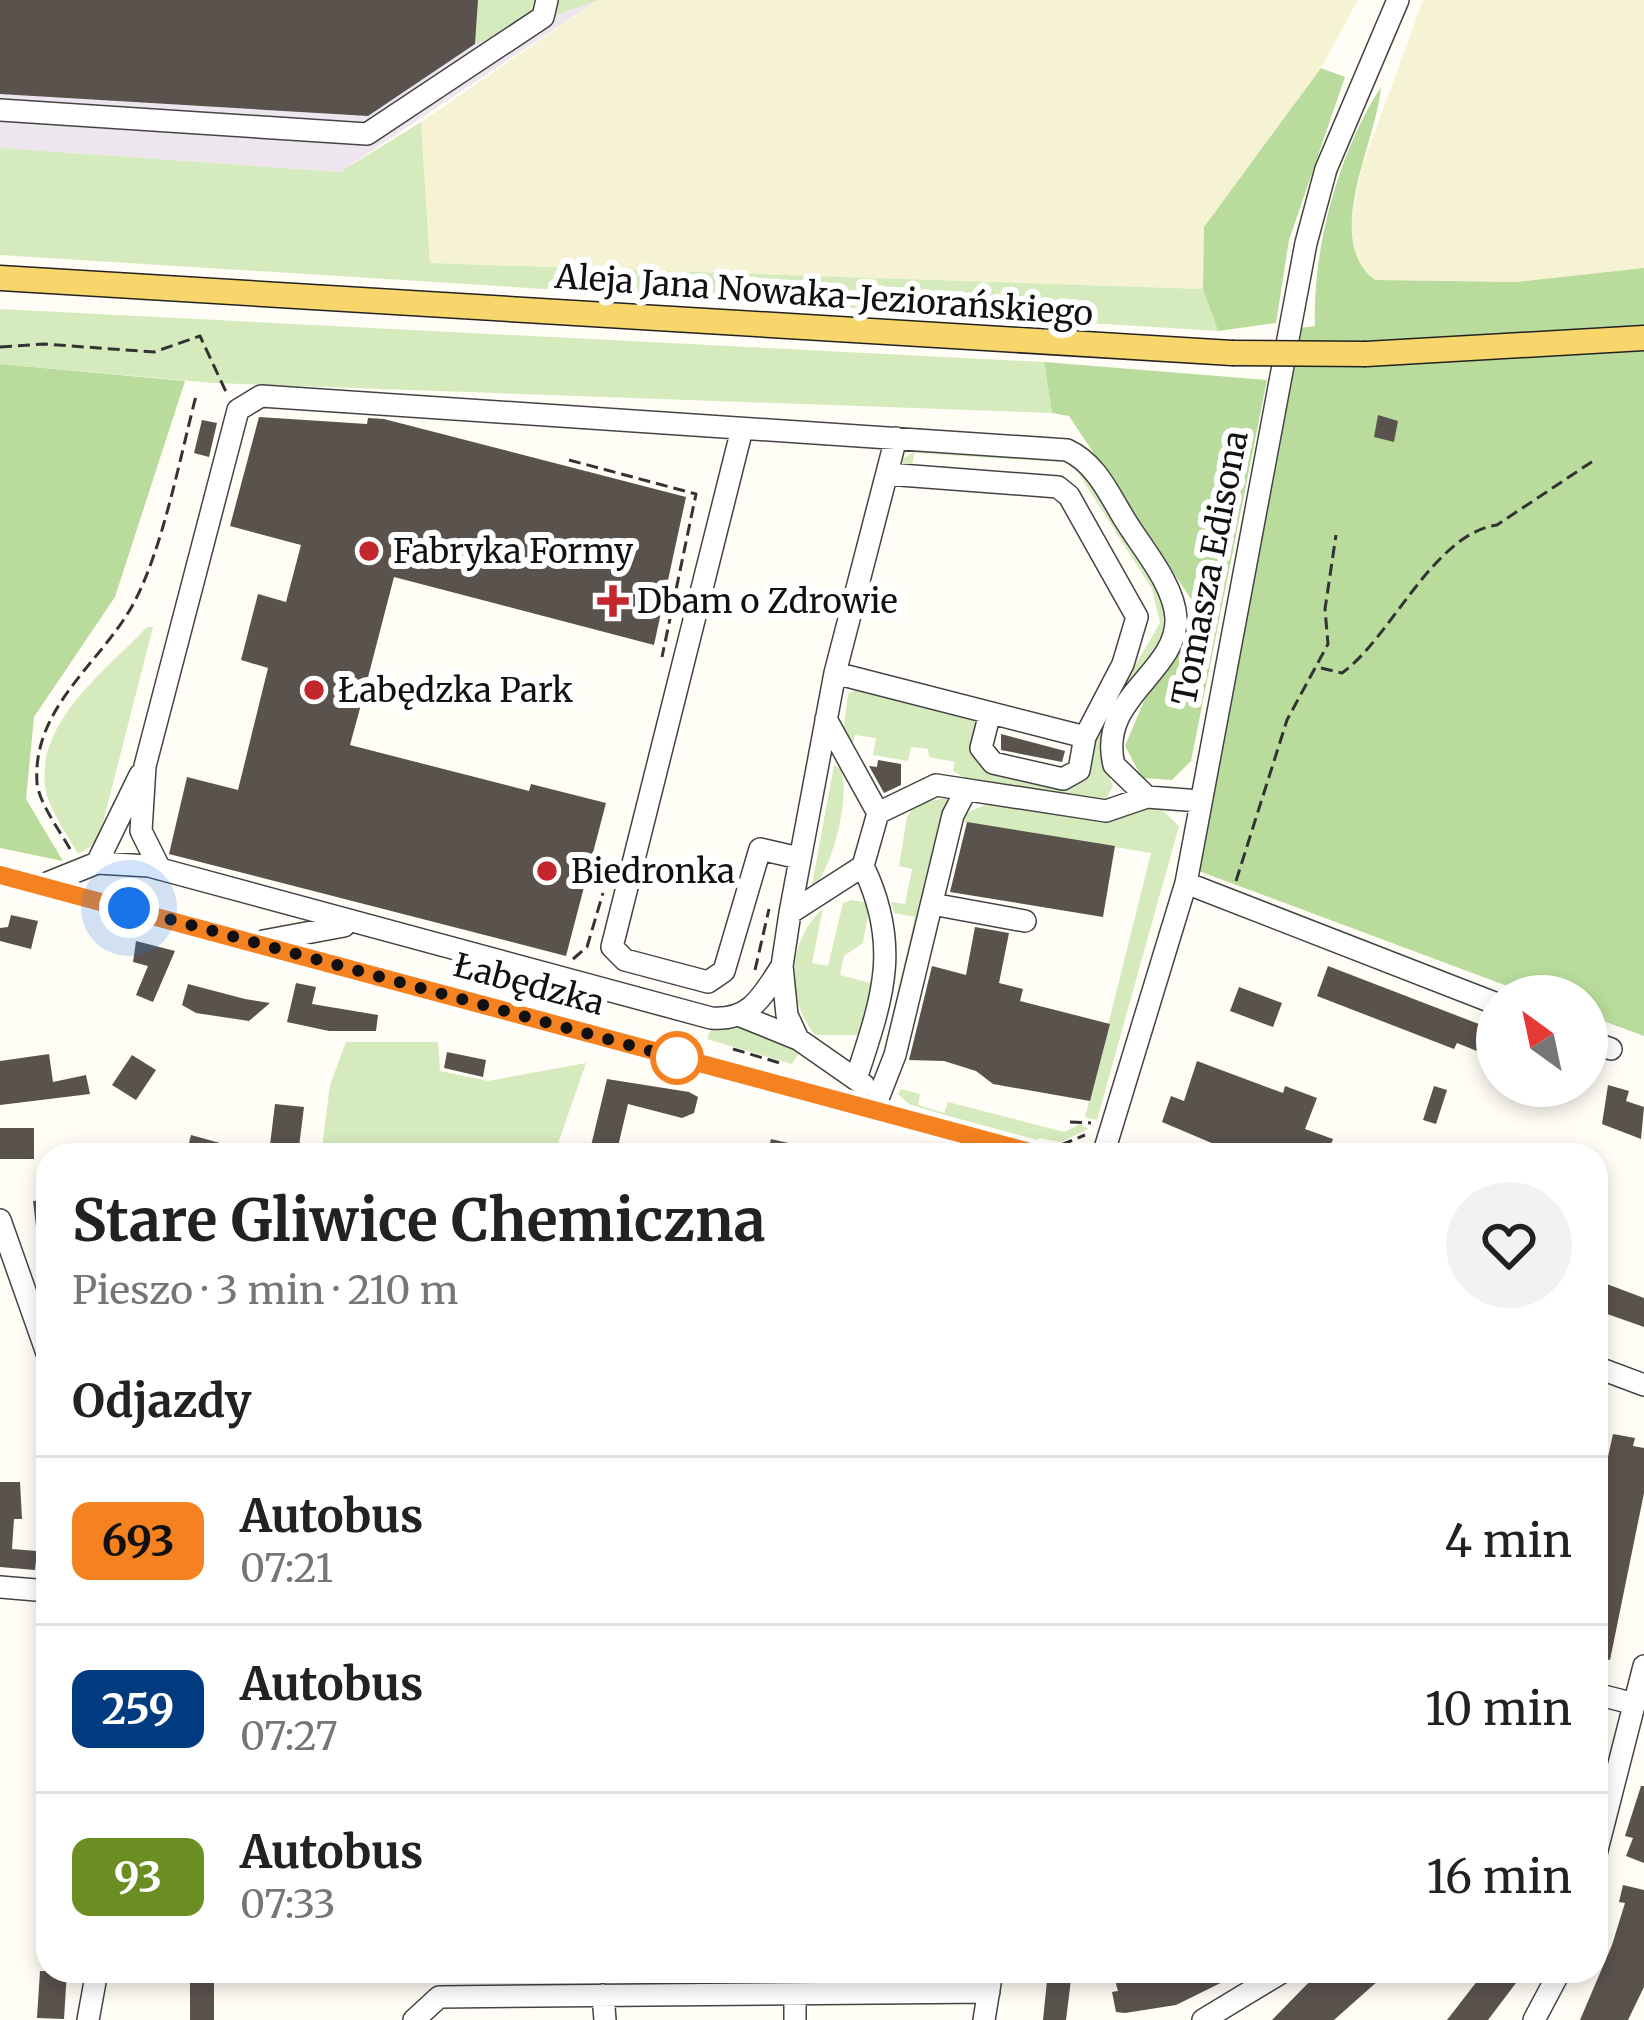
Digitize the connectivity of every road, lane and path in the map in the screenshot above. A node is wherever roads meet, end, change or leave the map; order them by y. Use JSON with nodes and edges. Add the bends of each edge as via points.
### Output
{"nodes":[{"id":1,"x":547,"y":0,"type":"edge"},
{"id":2,"x":1398,"y":0,"type":"edge"},
{"id":3,"x":0,"y":110,"type":"edge"},
{"id":4,"x":0,"y":278,"type":"edge"},
{"id":5,"x":89,"y":283,"type":"junction"},
{"id":6,"x":0,"y":289,"type":"edge"},
{"id":7,"x":1644,"y":338,"type":"edge"},
{"id":8,"x":0,"y":347,"type":"edge"},
{"id":9,"x":196,"y":396,"type":"dead end"},
{"id":10,"x":238,"y":410,"type":"junction"},
{"id":11,"x":742,"y":428,"type":"junction"},
{"id":12,"x":896,"y":438,"type":"junction"},
{"id":13,"x":1596,"y":459,"type":"dead end"},
{"id":14,"x":569,"y":460,"type":"dead end"},
{"id":15,"x":887,"y":474,"type":"junction"},
{"id":16,"x":1336,"y":535,"type":"dead end"},
{"id":17,"x":662,"y":668,"type":"dead end"},
{"id":18,"x":1319,"y":668,"type":"junction"},
{"id":19,"x":835,"y":673,"type":"junction"},
{"id":20,"x":990,"y":713,"type":"junction"},
{"id":21,"x":825,"y":719,"type":"junction"},
{"id":22,"x":1085,"y":737,"type":"junction"},
{"id":23,"x":145,"y":766,"type":"junction"},
{"id":24,"x":965,"y":792,"type":"junction"},
{"id":25,"x":1147,"y":797,"type":"junction"},
{"id":26,"x":1200,"y":801,"type":"junction"},
{"id":27,"x":878,"y":813,"type":"junction"},
{"id":28,"x":799,"y":858,"type":"junction"},
{"id":29,"x":863,"y":866,"type":"junction"},
{"id":30,"x":88,"y":868,"type":"junction"},
{"id":31,"x":160,"y":869,"type":"junction"},
{"id":32,"x":1,"y":875,"type":"edge"},
{"id":33,"x":607,"y":879,"type":"dead end"},
{"id":34,"x":1186,"y":883,"type":"junction"},
{"id":35,"x":44,"y":884,"type":"junction"},
{"id":36,"x":771,"y":898,"type":"dead end"},
{"id":37,"x":1231,"y":900,"type":"junction"},
{"id":38,"x":932,"y":904,"type":"junction"},
{"id":39,"x":790,"y":913,"type":"junction"},
{"id":40,"x":1025,"y":921,"type":"dead end"},
{"id":41,"x":354,"y":924,"type":"junction"},
{"id":42,"x":256,"y":943,"type":"junction"},
{"id":43,"x":561,"y":961,"type":"dead end"},
{"id":44,"x":782,"y":966,"type":"junction"},
{"id":45,"x":753,"y":980,"type":"dead end"},
{"id":46,"x":1476,"y":996,"type":"edge"},
{"id":47,"x":741,"y":1016,"type":"junction"},
{"id":48,"x":799,"y":1040,"type":"junction"},
{"id":49,"x":734,"y":1049,"type":"dead end"},
{"id":50,"x":794,"y":1069,"type":"dead end"},
{"id":51,"x":856,"y":1079,"type":"junction"},
{"id":52,"x":879,"y":1096,"type":"junction"},
{"id":53,"x":907,"y":1119,"type":"junction"},
{"id":54,"x":1070,"y":1122,"type":"dead end"},
{"id":55,"x":1018,"y":1143,"type":"edge"},
{"id":56,"x":1066,"y":1143,"type":"edge"},
{"id":57,"x":1107,"y":1143,"type":"edge"},
{"id":58,"x":0,"y":1220,"type":"edge"},
{"id":59,"x":36,"y":1318,"type":"edge"},
{"id":60,"x":1608,"y":1372,"type":"edge"},
{"id":61,"x":1644,"y":1385,"type":"edge"},
{"id":62,"x":0,"y":1588,"type":"edge"},
{"id":63,"x":36,"y":1590,"type":"edge"},
{"id":64,"x":1644,"y":1666,"type":"edge"},
{"id":65,"x":1608,"y":1697,"type":"edge"},
{"id":66,"x":1635,"y":1704,"type":"junction"},
{"id":67,"x":1608,"y":1807,"type":"edge"},
{"id":68,"x":95,"y":1983,"type":"edge"},
{"id":69,"x":960,"y":1983,"type":"edge"},
{"id":70,"x":990,"y":1983,"type":"edge"},
{"id":71,"x":1268,"y":1983,"type":"edge"},
{"id":72,"x":1554,"y":1983,"type":"edge"},
{"id":73,"x":795,"y":1994,"type":"junction"},
{"id":74,"x":603,"y":1995,"type":"junction"},
{"id":75,"x":88,"y":2020,"type":"edge"},
{"id":76,"x":414,"y":2020,"type":"edge"},
{"id":77,"x":605,"y":2020,"type":"edge"},
{"id":78,"x":795,"y":2020,"type":"edge"},
{"id":79,"x":984,"y":2020,"type":"edge"},
{"id":80,"x":1203,"y":2020,"type":"edge"},
{"id":81,"x":1534,"y":2020,"type":"edge"}],
"edges":[{"from":1,"to":3,"type":"street","via":[[543,17],[367,134]]},
{"from":2,"to":26,"type":"street","name":"Tomasza Edisona","via":[[1326,169],[1306,243]]},
{"from":4,"to":5,"type":"main road","name":"Aleja Jana Nowaka-Jeziorańskiego"},
{"from":5,"to":6,"type":"main road"},
{"from":5,"to":7,"type":"main road","name":"Aleja Jana Nowaka-Jeziorańskiego","bridge":true,"via":[[1232,353]]},
{"from":8,"to":10,"type":"path","via":[[154,352],[200,336]]},
{"from":9,"to":30,"type":"path","via":[[132,606],[60,699],[43,741],[37,786]]},
{"from":10,"to":11,"type":"street","via":[[261,396]]},
{"from":10,"to":23,"type":"street"},
{"from":11,"to":12,"type":"street"},
{"from":11,"to":28,"type":"street","via":[[612,947],[625,960],[708,982],[724,970],[760,849]]},
{"from":12,"to":15,"type":"street"},
{"from":12,"to":25,"type":"street","via":[[1067,450],[1092,466],[1169,592],[1176,620],[1109,745],[1114,766]]},
{"from":13,"to":18,"type":"path","via":[[1435,567],[1367,656],[1342,673]]},
{"from":14,"to":17,"type":"path","via":[[696,494]]},
{"from":15,"to":19,"type":"street"},
{"from":15,"to":22,"type":"street","via":[[1048,485],[1069,496],[1137,617]]},
{"from":16,"to":18,"type":"path"},
{"from":18,"to":37,"type":"path","via":[[1287,720]]},
{"from":19,"to":20,"type":"street"},
{"from":19,"to":21,"type":"street"},
{"from":20,"to":22,"type":"street"},
{"from":20,"to":22,"type":"street","via":[[981,748],[993,763],[1063,779],[1079,770]]},
{"from":21,"to":27,"type":"street"},
{"from":21,"to":28,"type":"street"},
{"from":23,"to":30,"type":"street"},
{"from":23,"to":31,"type":"street","via":[[141,831]]},
{"from":24,"to":25,"type":"street","via":[[1106,811]]},
{"from":24,"to":27,"type":"street","via":[[936,785]]},
{"from":24,"to":38,"type":"street"},
{"from":25,"to":26,"type":"street"},
{"from":26,"to":34,"type":"street","name":"Tomasza Edisona"},
{"from":27,"to":29,"type":"street"},
{"from":28,"to":39,"type":"street"},
{"from":29,"to":39,"type":"street"},
{"from":29,"to":51,"type":"street","via":[[883,907],[888,960]]},
{"from":30,"to":31,"type":"street"},
{"from":30,"to":35,"type":"street"},
{"from":31,"to":41,"type":"street"},
{"from":32,"to":35,"type":"street","name":"Łabędzka"},
{"from":33,"to":43,"type":"path","via":[[587,946]]},
{"from":34,"to":37,"type":"street"},
{"from":34,"to":57,"type":"street","name":"Tomasza Edisona"},
{"from":35,"to":42,"type":"street","name":"Łabędzka"},
{"from":36,"to":45,"type":"path"},
{"from":37,"to":46,"type":"street"},
{"from":38,"to":40,"type":"street"},
{"from":38,"to":52,"type":"street"},
{"from":39,"to":44,"type":"street"},
{"from":41,"to":42,"type":"street"},
{"from":41,"to":47,"type":"street","via":[[711,1018]]},
{"from":42,"to":53,"type":"street","name":"Łabędzka"},
{"from":44,"to":47,"type":"street"},
{"from":44,"to":48,"type":"street","via":[[787,1016]]},
{"from":47,"to":48,"type":"street"},
{"from":48,"to":51,"type":"street"},
{"from":49,"to":50,"type":"path"},
{"from":51,"to":52,"type":"street"},
{"from":52,"to":53,"type":"street"},
{"from":53,"to":55,"type":"street","name":"Łabędzka"},
{"from":54,"to":56,"type":"path","via":[[1093,1123]]},
{"from":58,"to":59,"type":"street"},
{"from":60,"to":61,"type":"street"},
{"from":62,"to":63,"type":"street"},
{"from":64,"to":66,"type":"street"},
{"from":65,"to":66,"type":"street"},
{"from":66,"to":67,"type":"street"},
{"from":68,"to":75,"type":"street"},
{"from":69,"to":73,"type":"street"},
{"from":70,"to":79,"type":"street"},
{"from":71,"to":80,"type":"street"},
{"from":72,"to":81,"type":"street"},
{"from":73,"to":74,"type":"street"},
{"from":73,"to":78,"type":"street"},
{"from":74,"to":76,"type":"street","via":[[439,1997]]},
{"from":74,"to":77,"type":"street"}]}
